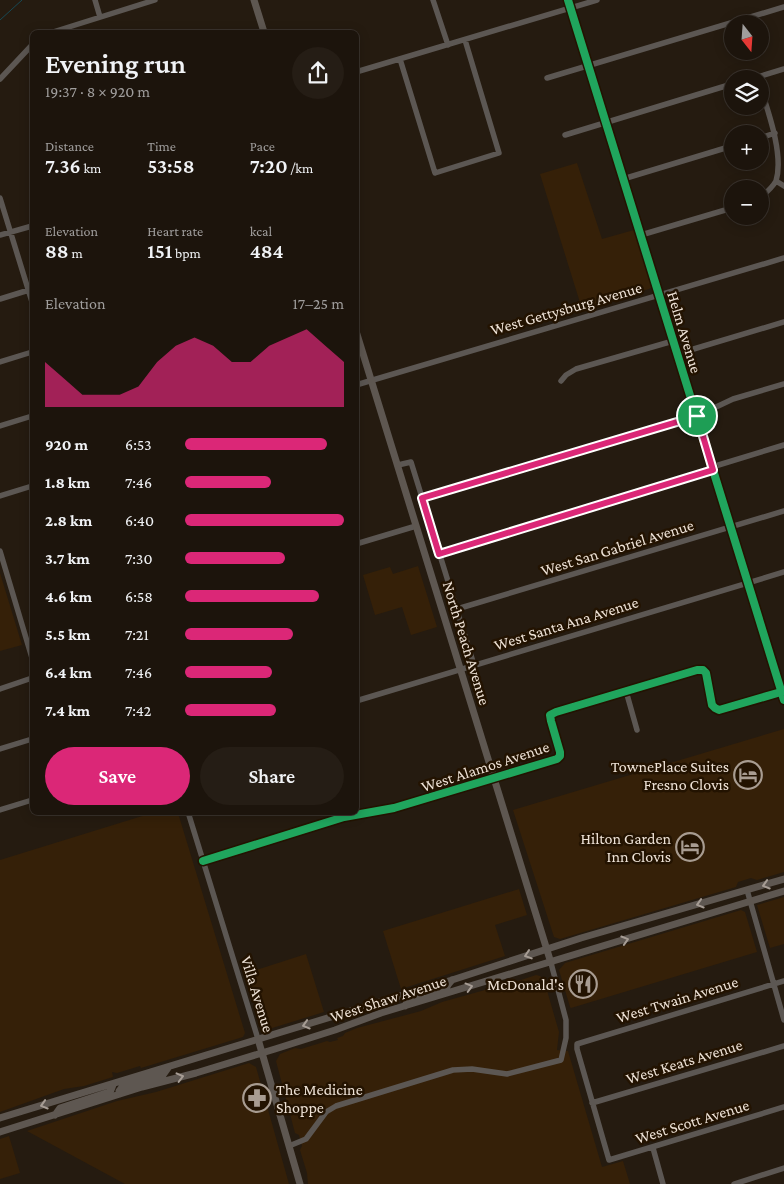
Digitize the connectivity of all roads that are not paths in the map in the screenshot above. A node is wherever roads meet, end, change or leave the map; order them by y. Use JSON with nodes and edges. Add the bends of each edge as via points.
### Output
{"nodes":[{"id":1,"x":95,"y":0,"type":"edge"},
{"id":2,"x":155,"y":0,"type":"edge"},
{"id":3,"x":254,"y":0,"type":"edge"},
{"id":4,"x":433,"y":0,"type":"edge"},
{"id":5,"x":568,"y":0,"type":"edge"},
{"id":6,"x":597,"y":0,"type":"edge"},
{"id":7,"x":784,"y":7,"type":"edge"},
{"id":8,"x":570,"y":8,"type":"junction"},
{"id":9,"x":100,"y":17,"type":"junction"},
{"id":10,"x":59,"y":30,"type":"edge"},
{"id":11,"x":261,"y":30,"type":"edge"},
{"id":12,"x":465,"y":40,"type":"junction"},
{"id":13,"x":448,"y":45,"type":"junction"},
{"id":14,"x":30,"y":47,"type":"edge"},
{"id":15,"x":400,"y":59,"type":"junction"},
{"id":16,"x":588,"y":65,"type":"junction"},
{"id":17,"x":784,"y":69,"type":"edge"},
{"id":18,"x":359,"y":71,"type":"edge"},
{"id":19,"x":769,"y":74,"type":"edge"},
{"id":20,"x":547,"y":78,"type":"dead end"},
{"id":21,"x":0,"y":79,"type":"edge"},
{"id":22,"x":724,"y":86,"type":"edge"},
{"id":23,"x":769,"y":114,"type":"edge"},
{"id":24,"x":606,"y":122,"type":"junction"},
{"id":25,"x":775,"y":133,"type":"junction"},
{"id":26,"x":564,"y":135,"type":"dead end"},
{"id":27,"x":769,"y":135,"type":"edge"},
{"id":28,"x":724,"y":148,"type":"edge"},
{"id":29,"x":623,"y":179,"type":"junction"},
{"id":30,"x":776,"y":181,"type":"junction"},
{"id":31,"x":784,"y":186,"type":"edge"},
{"id":32,"x":769,"y":190,"type":"edge"},
{"id":33,"x":0,"y":198,"type":"edge"},
{"id":34,"x":724,"y":210,"type":"edge"},
{"id":35,"x":30,"y":227,"type":"edge"},
{"id":36,"x":11,"y":232,"type":"junction"},
{"id":37,"x":641,"y":235,"type":"junction"},
{"id":38,"x":0,"y":236,"type":"edge"},
{"id":39,"x":784,"y":258,"type":"edge"},
{"id":40,"x":29,"y":290,"type":"junction"},
{"id":41,"x":30,"y":294,"type":"edge"},
{"id":42,"x":659,"y":295,"type":"junction"},
{"id":43,"x":0,"y":299,"type":"edge"},
{"id":44,"x":784,"y":322,"type":"edge"},
{"id":45,"x":359,"y":341,"type":"edge"},
{"id":46,"x":673,"y":341,"type":"junction"},
{"id":47,"x":30,"y":353,"type":"edge"},
{"id":48,"x":677,"y":354,"type":"junction"},
{"id":49,"x":0,"y":362,"type":"edge"},
{"id":50,"x":371,"y":380,"type":"junction"},
{"id":51,"x":561,"y":381,"type":"dead end"},
{"id":52,"x":359,"y":384,"type":"edge"},
{"id":53,"x":784,"y":384,"type":"edge"},
{"id":54,"x":697,"y":416,"type":"junction"},
{"id":55,"x":30,"y":417,"type":"edge"},
{"id":56,"x":0,"y":426,"type":"edge"},
{"id":57,"x":784,"y":445,"type":"edge"},
{"id":58,"x":398,"y":465,"type":"junction"},
{"id":59,"x":713,"y":469,"type":"junction"},
{"id":60,"x":30,"y":487,"type":"edge"},
{"id":61,"x":0,"y":496,"type":"edge"},
{"id":62,"x":422,"y":498,"type":"junction"},
{"id":63,"x":784,"y":510,"type":"edge"},
{"id":64,"x":416,"y":526,"type":"junction"},
{"id":65,"x":731,"y":527,"type":"junction"},
{"id":66,"x":359,"y":543,"type":"edge"},
{"id":67,"x":0,"y":551,"type":"edge"},
{"id":68,"x":439,"y":554,"type":"junction"},
{"id":69,"x":784,"y":572,"type":"edge"},
{"id":70,"x":749,"y":582,"type":"junction"},
{"id":71,"x":457,"y":609,"type":"junction"},
{"id":72,"x":30,"y":641,"type":"edge"},
{"id":73,"x":474,"y":665,"type":"junction"},
{"id":74,"x":461,"y":668,"type":"junction"},
{"id":75,"x":30,"y":679,"type":"edge"},
{"id":76,"x":0,"y":689,"type":"edge"},
{"id":77,"x":626,"y":691,"type":"junction"},
{"id":78,"x":782,"y":692,"type":"junction"},
{"id":79,"x":359,"y":699,"type":"edge"},
{"id":80,"x":784,"y":700,"type":"edge"},
{"id":81,"x":637,"y":730,"type":"dead end"},
{"id":82,"x":30,"y":740,"type":"edge"},
{"id":83,"x":0,"y":749,"type":"edge"},
{"id":84,"x":494,"y":778,"type":"junction"},
{"id":85,"x":30,"y":801,"type":"edge"},
{"id":86,"x":0,"y":810,"type":"edge"},
{"id":87,"x":359,"y":814,"type":"edge"},
{"id":88,"x":189,"y":815,"type":"edge"},
{"id":89,"x":352,"y":815,"type":"edge"},
{"id":90,"x":204,"y":861,"type":"junction"},
{"id":91,"x":784,"y":879,"type":"edge"},
{"id":92,"x":747,"y":890,"type":"junction"},
{"id":93,"x":784,"y":891,"type":"edge"},
{"id":94,"x":750,"y":901,"type":"junction"},
{"id":95,"x":547,"y":949,"type":"junction"},
{"id":96,"x":551,"y":963,"type":"junction"},
{"id":97,"x":452,"y":980,"type":"junction"},
{"id":98,"x":784,"y":981,"type":"edge"},
{"id":99,"x":774,"y":984,"type":"junction"},
{"id":100,"x":406,"y":1006,"type":"junction"},
{"id":101,"x":784,"y":1020,"type":"edge"},
{"id":102,"x":258,"y":1039,"type":"junction"},
{"id":103,"x":784,"y":1046,"type":"edge"},
{"id":104,"x":262,"y":1053,"type":"junction"},
{"id":105,"x":168,"y":1068,"type":"junction"},
{"id":106,"x":113,"y":1085,"type":"junction"},
{"id":107,"x":120,"y":1094,"type":"junction"},
{"id":108,"x":592,"y":1103,"type":"junction"},
{"id":109,"x":784,"y":1107,"type":"edge"},
{"id":110,"x":54,"y":1115,"type":"junction"},
{"id":111,"x":0,"y":1118,"type":"edge"},
{"id":112,"x":0,"y":1132,"type":"edge"},
{"id":113,"x":289,"y":1146,"type":"junction"},
{"id":114,"x":653,"y":1148,"type":"junction"},
{"id":115,"x":784,"y":1168,"type":"edge"},
{"id":116,"x":300,"y":1184,"type":"edge"},
{"id":117,"x":663,"y":1184,"type":"edge"},
{"id":118,"x":734,"y":1184,"type":"edge"}],
"edges":[{"from":1,"to":9,"type":"street"},
{"from":2,"to":9,"type":"street"},
{"from":3,"to":11,"type":"main road"},
{"from":4,"to":13,"type":"street"},
{"from":5,"to":8,"type":"street","name":"Helm Avenue"},
{"from":6,"to":8,"type":"street"},
{"from":7,"to":16,"type":"street"},
{"from":8,"to":12,"type":"street"},
{"from":8,"to":16,"type":"street","name":"Helm Avenue"},
{"from":9,"to":10,"type":"street"},
{"from":12,"to":13,"type":"street"},
{"from":12,"to":15,"type":"street","via":[[500,153],[435,173]]},
{"from":13,"to":15,"type":"street"},
{"from":14,"to":21,"type":"street"},
{"from":15,"to":18,"type":"street"},
{"from":16,"to":20,"type":"street"},
{"from":16,"to":24,"type":"street","name":"Helm Avenue"},
{"from":17,"to":19,"type":"street"},
{"from":22,"to":24,"type":"street"},
{"from":23,"to":25,"type":"street"},
{"from":24,"to":26,"type":"street"},
{"from":24,"to":29,"type":"street","name":"Helm Avenue"},
{"from":25,"to":27,"type":"street"},
{"from":25,"to":30,"type":"street","via":[[780,154]]},
{"from":28,"to":29,"type":"street"},
{"from":29,"to":37,"type":"street","name":"Helm Avenue"},
{"from":30,"to":31,"type":"street"},
{"from":30,"to":32,"type":"street"},
{"from":33,"to":36,"type":"street"},
{"from":34,"to":37,"type":"street"},
{"from":35,"to":36,"type":"street"},
{"from":36,"to":38,"type":"street"},
{"from":36,"to":40,"type":"street"},
{"from":37,"to":42,"type":"street","name":"Helm Avenue"},
{"from":39,"to":42,"type":"street","name":"West Gettysburg Avenue"},
{"from":40,"to":41,"type":"street"},
{"from":40,"to":43,"type":"street"},
{"from":42,"to":46,"type":"street","name":"Helm Avenue"},
{"from":42,"to":50,"type":"street","name":"West Gettysburg Avenue"},
{"from":44,"to":48,"type":"street"},
{"from":45,"to":50,"type":"main road","name":"North Peach Avenue"},
{"from":46,"to":48,"type":"street","name":"Helm Avenue"},
{"from":46,"to":51,"type":"street","via":[[576,369]]},
{"from":47,"to":49,"type":"street"},
{"from":48,"to":54,"type":"street","name":"Helm Avenue"},
{"from":50,"to":52,"type":"street","name":"West Gettysburg Avenue"},
{"from":50,"to":58,"type":"main road","name":"North Peach Avenue"},
{"from":53,"to":54,"type":"street","via":[[733,399]]},
{"from":54,"to":59,"type":"street","name":"Helm Avenue"},
{"from":54,"to":62,"type":"street"},
{"from":55,"to":56,"type":"street"},
{"from":57,"to":59,"type":"street"},
{"from":58,"to":62,"type":"street","via":[[411,462]]},
{"from":58,"to":64,"type":"main road","name":"North Peach Avenue"},
{"from":59,"to":65,"type":"street","name":"Helm Avenue"},
{"from":59,"to":68,"type":"street"},
{"from":60,"to":61,"type":"street"},
{"from":62,"to":68,"type":"street"},
{"from":63,"to":65,"type":"street","name":"West San Gabriel Avenue"},
{"from":64,"to":66,"type":"street"},
{"from":64,"to":74,"type":"main road","name":"North Peach Avenue"},
{"from":65,"to":70,"type":"street","name":"Helm Avenue"},
{"from":65,"to":71,"type":"street","name":"West San Gabriel Avenue"},
{"from":67,"to":72,"type":"street"},
{"from":68,"to":71,"type":"street"},
{"from":69,"to":70,"type":"street","name":"West Santa Ana Avenue"},
{"from":70,"to":73,"type":"street","name":"West Santa Ana Avenue"},
{"from":70,"to":78,"type":"street","name":"Helm Avenue"},
{"from":71,"to":73,"type":"street"},
{"from":73,"to":74,"type":"street","name":"West Santa Ana Avenue"},
{"from":74,"to":79,"type":"street","name":"West Santa Ana Avenue"},
{"from":74,"to":84,"type":"main road","name":"North Peach Avenue"},
{"from":75,"to":76,"type":"street"},
{"from":77,"to":78,"type":"street","name":"West Alamos Avenue","via":[[703,670],[708,677],[712,705],[719,710]]},
{"from":77,"to":81,"type":"street"},
{"from":77,"to":84,"type":"street","name":"West Alamos Avenue","via":[[550,715],[560,756]]},
{"from":78,"to":80,"type":"street","name":"Helm Avenue"},
{"from":82,"to":83,"type":"street"},
{"from":84,"to":87,"type":"street","name":"West Alamos Avenue","via":[[394,808]]},
{"from":84,"to":95,"type":"main road","name":"North Peach Avenue"},
{"from":85,"to":86,"type":"street"},
{"from":88,"to":90,"type":"street","name":"Villa Avenue"},
{"from":89,"to":90,"type":"street","name":"West Alamos Avenue"},
{"from":90,"to":102,"type":"street","name":"Villa Avenue"},
{"from":91,"to":92,"type":"main road","name":"West Shaw Avenue","one_way":true},
{"from":92,"to":94,"type":"street"},
{"from":92,"to":95,"type":"main road","name":"West Shaw Avenue","one_way":true},
{"from":93,"to":94,"type":"main road","name":"West Shaw Avenue"},
{"from":96,"to":94,"type":"main road","name":"West Shaw Avenue","one_way":true},
{"from":94,"to":99,"type":"street"},
{"from":95,"to":96,"type":"main road","name":"North Peach Avenue"},
{"from":95,"to":97,"type":"main road","name":"West Shaw Avenue","one_way":true},
{"from":100,"to":96,"type":"main road","name":"West Shaw Avenue","one_way":true},
{"from":96,"to":113,"type":"street","via":[[566,1020],[566,1038],[560,1060],[507,1074],[472,1068],[453,1070],[336,1106],[326,1112],[306,1139]]},
{"from":97,"to":100,"type":"main road","via":[[447,987],[411,998]]},
{"from":97,"to":102,"type":"main road","name":"West Shaw Avenue","one_way":true},
{"from":98,"to":99,"type":"street","name":"West Twain Avenue"},
{"from":99,"to":101,"type":"street"},
{"from":99,"to":108,"type":"street","name":"West Twain Avenue","via":[[577,1044]]},
{"from":100,"to":104,"type":"main road","name":"West Shaw Avenue"},
{"from":102,"to":104,"type":"main road","name":"Villa Avenue"},
{"from":102,"to":105,"type":"main road","name":"West Shaw Avenue"},
{"from":103,"to":108,"type":"street","name":"West Keats Avenue"},
{"from":107,"to":104,"type":"main road","name":"West Shaw Avenue","one_way":true},
{"from":104,"to":113,"type":"main road","name":"Villa Avenue"},
{"from":105,"to":106,"type":"main road","name":"West Shaw Avenue"},
{"from":105,"to":107,"type":"main road","via":[[163,1075],[122,1087]]},
{"from":106,"to":110,"type":"main road","via":[[109,1092],[60,1108]]},
{"from":106,"to":111,"type":"main road","name":"West Shaw Avenue","one_way":true},
{"from":107,"to":110,"type":"main road","name":"West Shaw Avenue"},
{"from":108,"to":114,"type":"street","name":"West Scott Avenue","via":[[609,1160]]},
{"from":109,"to":114,"type":"street","name":"West Scott Avenue"},
{"from":110,"to":112,"type":"main road","name":"West Shaw Avenue"},
{"from":113,"to":116,"type":"main road","name":"Villa Avenue"},
{"from":114,"to":117,"type":"street"},
{"from":115,"to":118,"type":"street"}]}
